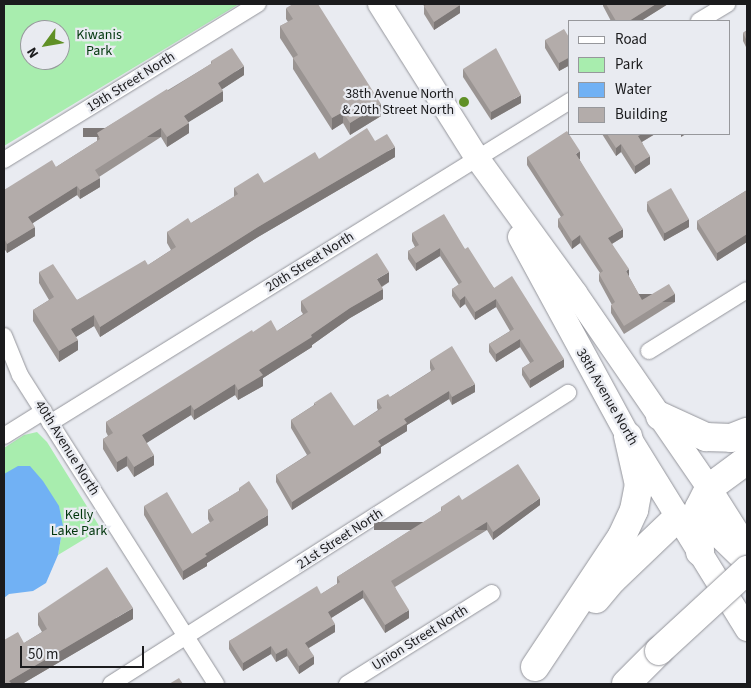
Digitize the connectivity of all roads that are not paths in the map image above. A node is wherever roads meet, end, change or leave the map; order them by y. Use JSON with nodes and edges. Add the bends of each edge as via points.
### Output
{"nodes":[{"id":1,"x":258,"y":4,"type":"edge"},
{"id":2,"x":380,"y":4,"type":"edge"},
{"id":3,"x":727,"y":4,"type":"edge"},
{"id":4,"x":701,"y":20,"type":"edge"},
{"id":5,"x":568,"y":102,"type":"edge"},
{"id":6,"x":478,"y":158,"type":"junction"},
{"id":7,"x":4,"y":160,"type":"edge"},
{"id":8,"x":747,"y":290,"type":"edge"},
{"id":9,"x":4,"y":336,"type":"edge"},
{"id":10,"x":649,"y":351,"type":"dead end"},
{"id":11,"x":568,"y":393,"type":"dead end"},
{"id":12,"x":660,"y":416,"type":"junction"},
{"id":13,"x":47,"y":417,"type":"junction"},
{"id":14,"x":747,"y":432,"type":"edge"},
{"id":15,"x":4,"y":436,"type":"edge"},
{"id":16,"x":628,"y":436,"type":"junction"},
{"id":17,"x":747,"y":460,"type":"edge"},
{"id":18,"x":709,"y":488,"type":"junction"},
{"id":19,"x":689,"y":519,"type":"junction"},
{"id":20,"x":747,"y":548,"type":"edge"},
{"id":21,"x":700,"y":552,"type":"joint"},
{"id":22,"x":747,"y":563,"type":"edge"},
{"id":23,"x":747,"y":570,"type":"edge"},
{"id":24,"x":492,"y":593,"type":"dead end"},
{"id":25,"x":747,"y":628,"type":"edge"},
{"id":26,"x":187,"y":637,"type":"junction"},
{"id":27,"x":528,"y":676,"type":"edge"},
{"id":28,"x":112,"y":684,"type":"edge"},
{"id":29,"x":216,"y":684,"type":"edge"},
{"id":30,"x":348,"y":684,"type":"edge"},
{"id":31,"x":626,"y":684,"type":"edge"}],
"edges":[{"from":1,"to":7,"type":"street","name":"19th Street North"},
{"from":2,"to":6,"type":"main road","name":"38th Avenue North"},
{"from":3,"to":4,"type":"street"},
{"from":5,"to":6,"type":"street","name":"20th Street North"},
{"from":6,"to":12,"type":"main road","name":"38th Avenue North"},
{"from":6,"to":13,"type":"street","name":"20th Street North"},
{"from":6,"to":16,"type":"main road","name":"38th Avenue North"},
{"from":8,"to":10,"type":"street"},
{"from":9,"to":13,"type":"street","name":"40th Avenue North","via":[[20,375]]},
{"from":11,"to":26,"type":"street","name":"21st Street North"},
{"from":12,"to":14,"type":"highway","via":[[706,437],[731,438]]},
{"from":12,"to":18,"type":"main road","name":"38th Avenue North"},
{"from":13,"to":15,"type":"street","name":"20th Street North"},
{"from":13,"to":26,"type":"street","name":"40th Avenue North"},
{"from":16,"to":19,"type":"main road","name":"38th Avenue North"},
{"from":16,"to":27,"type":"highway","via":[[639,486],[634,510],[622,536]]},
{"from":17,"to":18,"type":"highway"},
{"from":18,"to":19,"type":"highway"},
{"from":18,"to":20,"type":"main road","name":"38th Avenue North"},
{"from":19,"to":21,"type":"highway"},
{"from":19,"to":22,"type":"main road","via":[[710,528]]},
{"from":19,"to":27,"type":"highway","via":[[613,579]]},
{"from":21,"to":25,"type":"main road"},
{"from":23,"to":31,"type":"highway","bridge":true},
{"from":24,"to":30,"type":"street","name":"Union Street North"},
{"from":26,"to":28,"type":"street","name":"21st Street North"},
{"from":26,"to":29,"type":"street","name":"40th Avenue North"}]}
